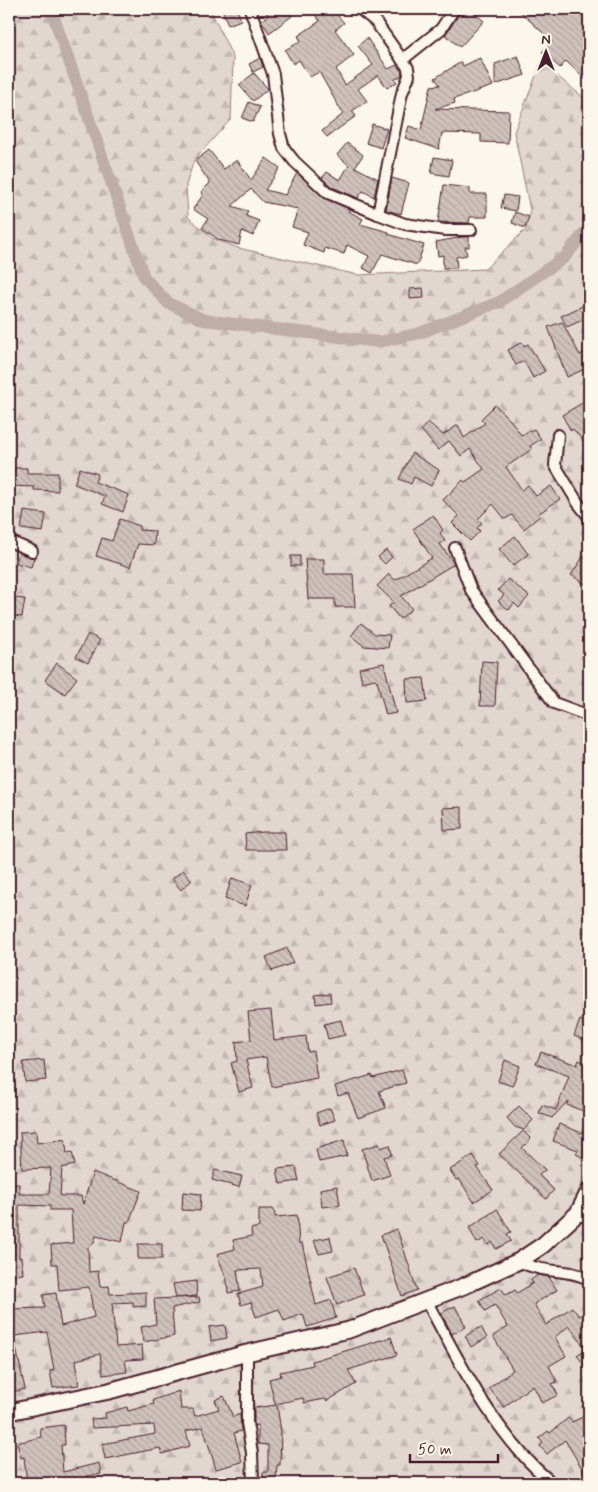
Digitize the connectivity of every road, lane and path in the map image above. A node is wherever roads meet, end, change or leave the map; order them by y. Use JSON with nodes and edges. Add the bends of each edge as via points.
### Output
{"nodes":[{"id":1,"x":250,"y":9,"type":"edge"},
{"id":2,"x":360,"y":9,"type":"edge"},
{"id":3,"x":454,"y":9,"type":"edge"},
{"id":4,"x":402,"y":60,"type":"junction"},
{"id":5,"x":378,"y":214,"type":"junction"},
{"id":6,"x":471,"y":230,"type":"dead end"},
{"id":7,"x":558,"y":435,"type":"dead end"},
{"id":8,"x":589,"y":517,"type":"edge"},
{"id":9,"x":9,"y":542,"type":"edge"},
{"id":10,"x":455,"y":548,"type":"dead end"},
{"id":11,"x":32,"y":551,"type":"dead end"},
{"id":12,"x":589,"y":716,"type":"edge"},
{"id":13,"x":589,"y":1191,"type":"edge"},
{"id":14,"x":584,"y":1216,"type":"edge"},
{"id":15,"x":520,"y":1261,"type":"junction"},
{"id":16,"x":589,"y":1279,"type":"edge"},
{"id":17,"x":426,"y":1300,"type":"junction"},
{"id":18,"x":247,"y":1353,"type":"junction"},
{"id":19,"x":9,"y":1412,"type":"edge"},
{"id":20,"x":253,"y":1483,"type":"edge"},
{"id":21,"x":552,"y":1483,"type":"edge"}],
"edges":[{"from":1,"to":5,"type":"street","via":[[273,74],[284,148],[294,162],[328,192]]},
{"from":2,"to":4,"type":"street","via":[[375,21]]},
{"from":3,"to":4,"type":"street","via":[[441,29]]},
{"from":4,"to":5,"type":"street","via":[[409,76],[402,94]]},
{"from":5,"to":6,"type":"street","via":[[413,225]]},
{"from":7,"to":8,"type":"street","via":[[555,465]]},
{"from":9,"to":11,"type":"street"},
{"from":10,"to":12,"type":"street","via":[[472,590],[554,703]]},
{"from":13,"to":14,"type":"street"},
{"from":14,"to":15,"type":"street"},
{"from":15,"to":16,"type":"street","via":[[533,1268],[568,1271]]},
{"from":15,"to":17,"type":"street"},
{"from":17,"to":18,"type":"street","via":[[348,1330]]},
{"from":17,"to":21,"type":"street","via":[[463,1369],[503,1430]]},
{"from":18,"to":19,"type":"street","via":[[109,1391]]},
{"from":18,"to":20,"type":"street","via":[[247,1422]]}]}
